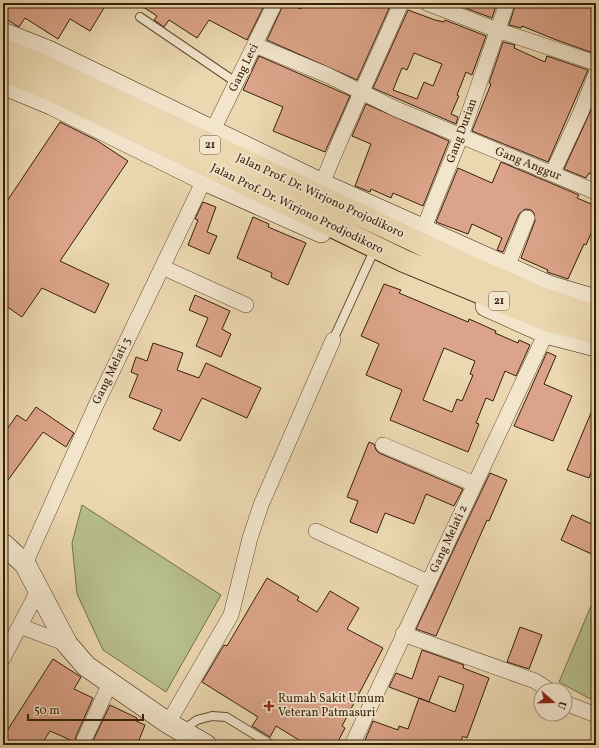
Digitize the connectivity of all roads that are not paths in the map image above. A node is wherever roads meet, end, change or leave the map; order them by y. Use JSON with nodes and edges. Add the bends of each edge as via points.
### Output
{"nodes":[{"id":1,"x":401,"y":3,"type":"edge"},
{"id":2,"x":427,"y":3,"type":"edge"},
{"id":3,"x":507,"y":3,"type":"edge"},
{"id":4,"x":272,"y":4,"type":"edge"},
{"id":5,"x":140,"y":17,"type":"dead end"},
{"id":6,"x":497,"y":30,"type":"junction"},
{"id":7,"x":3,"y":33,"type":"edge"},
{"id":8,"x":255,"y":45,"type":"junction"},
{"id":9,"x":3,"y":50,"type":"edge"},
{"id":10,"x":596,"y":63,"type":"edge"},
{"id":11,"x":3,"y":70,"type":"edge"},
{"id":12,"x":596,"y":74,"type":"edge"},
{"id":13,"x":236,"y":83,"type":"junction"},
{"id":14,"x":3,"y":84,"type":"edge"},
{"id":15,"x":363,"y":92,"type":"junction"},
{"id":16,"x":174,"y":120,"type":"junction"},
{"id":17,"x":212,"y":132,"type":"junction"},
{"id":18,"x":461,"y":136,"type":"junction"},
{"id":19,"x":174,"y":157,"type":"junction"},
{"id":20,"x":552,"y":174,"type":"junction"},
{"id":21,"x":204,"y":180,"type":"junction"},
{"id":22,"x":322,"y":184,"type":"junction"},
{"id":23,"x":596,"y":192,"type":"edge"},
{"id":24,"x":527,"y":218,"type":"dead end"},
{"id":25,"x":419,"y":236,"type":"junction"},
{"id":26,"x":372,"y":255,"type":"junction"},
{"id":27,"x":404,"y":261,"type":"junction"},
{"id":28,"x":162,"y":267,"type":"junction"},
{"id":29,"x":507,"y":267,"type":"junction"},
{"id":30,"x":596,"y":300,"type":"edge"},
{"id":31,"x":246,"y":305,"type":"dead end"},
{"id":32,"x":596,"y":314,"type":"edge"},
{"id":33,"x":546,"y":333,"type":"junction"},
{"id":34,"x":596,"y":333,"type":"edge"},
{"id":35,"x":333,"y":340,"type":"joint"},
{"id":36,"x":596,"y":346,"type":"edge"},
{"id":37,"x":383,"y":445,"type":"dead end"},
{"id":38,"x":474,"y":484,"type":"junction"},
{"id":39,"x":316,"y":530,"type":"dead end"},
{"id":40,"x":3,"y":544,"type":"edge"},
{"id":41,"x":25,"y":564,"type":"junction"},
{"id":42,"x":428,"y":582,"type":"junction"},
{"id":43,"x":39,"y":589,"type":"junction"},
{"id":44,"x":20,"y":626,"type":"junction"},
{"id":45,"x":403,"y":634,"type":"junction"},
{"id":46,"x":67,"y":644,"type":"junction"},
{"id":47,"x":3,"y":658,"type":"edge"},
{"id":48,"x":538,"y":682,"type":"edge"},
{"id":49,"x":110,"y":684,"type":"junction"},
{"id":50,"x":573,"y":706,"type":"edge"},
{"id":51,"x":596,"y":715,"type":"edge"},
{"id":52,"x":175,"y":727,"type":"junction"},
{"id":53,"x":84,"y":740,"type":"dead end"},
{"id":54,"x":206,"y":745,"type":"edge"},
{"id":55,"x":272,"y":745,"type":"edge"},
{"id":56,"x":352,"y":745,"type":"edge"}],
"edges":[{"from":1,"to":15,"type":"street"},
{"from":2,"to":6,"type":"street"},
{"from":3,"to":6,"type":"street","name":"Gang Durian"},
{"from":4,"to":8,"type":"street","name":"Gang Leci"},
{"from":5,"to":13,"type":"lane"},
{"from":6,"to":10,"type":"street"},
{"from":6,"to":18,"type":"street","name":"Gang Durian"},
{"from":7,"to":16,"type":"street","via":[[48,51]]},
{"from":8,"to":13,"type":"street","name":"Gang Leci"},
{"from":8,"to":15,"type":"street","name":"Gang Anggur"},
{"from":9,"to":16,"type":"highway","name":"Jalan Prof. Dr. Wirjono Projodikoro","number":"21"},
{"from":11,"to":19,"type":"highway","name":"Jalan Prof. Dr. Wirjono Prodjodikoro","number":"21","via":[[51,90]]},
{"from":12,"to":20,"type":"street"},
{"from":13,"to":17,"type":"street","name":"Gang Leci"},
{"from":14,"to":19,"type":"street"},
{"from":15,"to":18,"type":"street","name":"Gang Anggur"},
{"from":15,"to":22,"type":"street"},
{"from":16,"to":17,"type":"street"},
{"from":16,"to":25,"type":"highway","name":"Jalan Prof. Dr. Wirjono Projodikoro","number":"21"},
{"from":17,"to":22,"type":"street"},
{"from":18,"to":20,"type":"street","name":"Gang Anggur"},
{"from":18,"to":25,"type":"street","name":"Gang Durian"},
{"from":19,"to":21,"type":"street"},
{"from":19,"to":27,"type":"highway","name":"Jalan Prof. Dr. Wirjono Prodjodikoro","number":"21"},
{"from":20,"to":23,"type":"street","name":"Gang Anggur"},
{"from":21,"to":26,"type":"street"},
{"from":21,"to":28,"type":"street","name":"Gang Melati 3"},
{"from":22,"to":25,"type":"street"},
{"from":24,"to":29,"type":"street"},
{"from":25,"to":27,"type":"highway"},
{"from":25,"to":29,"type":"street"},
{"from":25,"to":32,"type":"highway","name":"Jalan Prof. Dr. Wirjono Projodikoro","number":"21","via":[[544,299]]},
{"from":26,"to":33,"type":"street"},
{"from":26,"to":35,"type":"lane"},
{"from":27,"to":34,"type":"highway","name":"Jalan Prof. Dr. Wirjono Prodjodikoro","number":"21","via":[[547,320]]},
{"from":28,"to":31,"type":"street"},
{"from":28,"to":41,"type":"street","name":"Gang Melati 3","via":[[96,405]]},
{"from":29,"to":30,"type":"street","via":[[549,286]]},
{"from":33,"to":36,"type":"street"},
{"from":33,"to":38,"type":"street","name":"Gang Melati 2"},
{"from":35,"to":52,"type":"street","via":[[261,505],[231,615]]},
{"from":37,"to":38,"type":"street"},
{"from":38,"to":42,"type":"street","name":"Gang Melati 2"},
{"from":39,"to":42,"type":"street"},
{"from":40,"to":41,"type":"street"},
{"from":41,"to":43,"type":"street"},
{"from":42,"to":45,"type":"street","name":"Gang Melati 2"},
{"from":43,"to":44,"type":"street"},
{"from":43,"to":46,"type":"street"},
{"from":44,"to":46,"type":"street"},
{"from":44,"to":47,"type":"street"},
{"from":45,"to":48,"type":"street"},
{"from":45,"to":56,"type":"street","name":"Gang Melati 2"},
{"from":46,"to":49,"type":"street","via":[[86,666]]},
{"from":49,"to":52,"type":"street"},
{"from":49,"to":53,"type":"street"},
{"from":50,"to":51,"type":"street"},
{"from":52,"to":54,"type":"street"},
{"from":52,"to":55,"type":"lane","via":[[212,716],[226,717]]}]}
